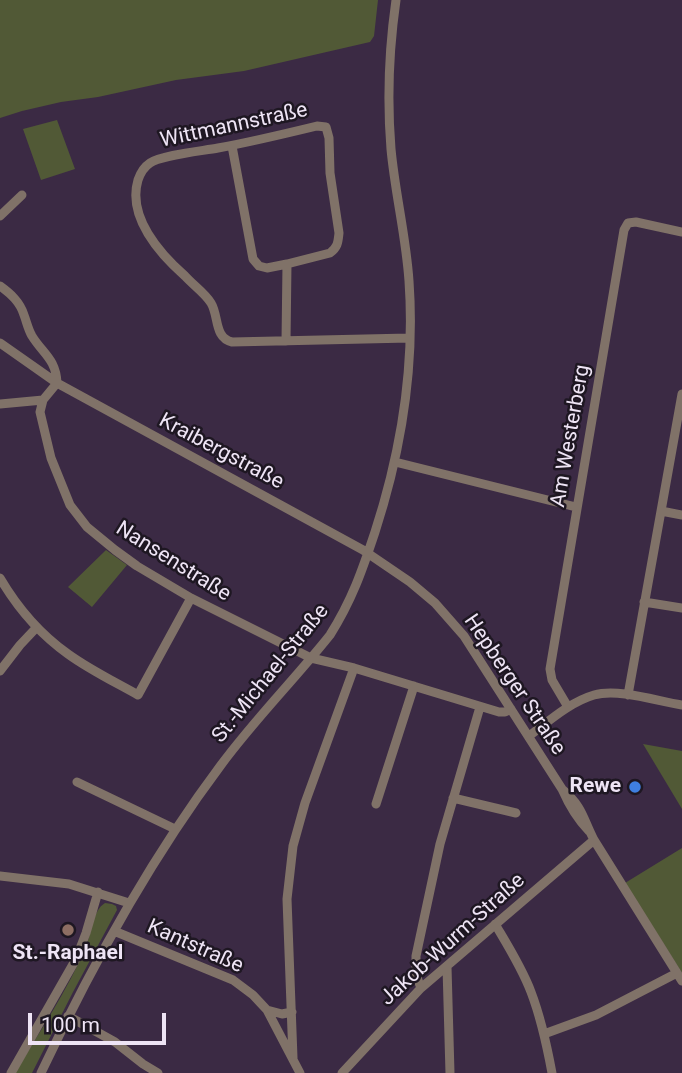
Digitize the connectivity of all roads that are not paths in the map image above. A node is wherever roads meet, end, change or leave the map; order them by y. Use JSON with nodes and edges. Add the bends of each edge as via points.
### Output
{"nodes":[{"id":1,"x":396,"y":0,"type":"edge"},
{"id":2,"x":232,"y":146,"type":"junction"},
{"id":3,"x":22,"y":195,"type":"dead end"},
{"id":4,"x":0,"y":216,"type":"edge"},
{"id":5,"x":682,"y":232,"type":"edge"},
{"id":6,"x":287,"y":264,"type":"junction"},
{"id":7,"x":0,"y":286,"type":"edge"},
{"id":8,"x":409,"y":338,"type":"junction"},
{"id":9,"x":286,"y":341,"type":"junction"},
{"id":10,"x":0,"y":343,"type":"edge"},
{"id":11,"x":57,"y":383,"type":"junction"},
{"id":12,"x":682,"y":394,"type":"edge"},
{"id":13,"x":43,"y":400,"type":"junction"},
{"id":14,"x":0,"y":404,"type":"edge"},
{"id":15,"x":680,"y":421,"type":"edge"},
{"id":16,"x":395,"y":462,"type":"junction"},
{"id":17,"x":576,"y":507,"type":"junction"},
{"id":18,"x":661,"y":511,"type":"junction"},
{"id":19,"x":682,"y":514,"type":"edge"},
{"id":20,"x":368,"y":553,"type":"junction"},
{"id":21,"x":0,"y":578,"type":"edge"},
{"id":22,"x":191,"y":598,"type":"junction"},
{"id":23,"x":644,"y":602,"type":"junction"},
{"id":24,"x":682,"y":608,"type":"edge"},
{"id":25,"x":37,"y":626,"type":"junction"},
{"id":26,"x":312,"y":658,"type":"junction"},
{"id":27,"x":354,"y":668,"type":"junction"},
{"id":28,"x":0,"y":671,"type":"edge"},
{"id":29,"x":414,"y":686,"type":"junction"},
{"id":30,"x":628,"y":695,"type":"junction"},
{"id":31,"x":682,"y":705,"type":"edge"},
{"id":32,"x":480,"y":707,"type":"junction"},
{"id":33,"x":569,"y":707,"type":"junction"},
{"id":34,"x":512,"y":709,"type":"junction"},
{"id":35,"x":529,"y":736,"type":"junction"},
{"id":36,"x":77,"y":782,"type":"dead end"},
{"id":37,"x":453,"y":798,"type":"junction"},
{"id":38,"x":376,"y":804,"type":"dead end"},
{"id":39,"x":516,"y":813,"type":"dead end"},
{"id":40,"x":175,"y":829,"type":"junction"},
{"id":41,"x":592,"y":835,"type":"junction"},
{"id":42,"x":0,"y":876,"type":"edge"},
{"id":43,"x":98,"y":892,"type":"junction"},
{"id":44,"x":129,"y":903,"type":"junction"},
{"id":45,"x":495,"y":924,"type":"junction"},
{"id":46,"x":114,"y":931,"type":"junction"},
{"id":47,"x":447,"y":967,"type":"junction"},
{"id":48,"x":680,"y":977,"type":"edge"},
{"id":49,"x":421,"y":988,"type":"junction"},
{"id":50,"x":268,"y":1010,"type":"junction"},
{"id":51,"x":292,"y":1012,"type":"junction"},
{"id":52,"x":68,"y":1016,"type":"junction"},
{"id":53,"x":544,"y":1034,"type":"junction"},
{"id":54,"x":293,"y":1058,"type":"junction"},
{"id":55,"x":11,"y":1073,"type":"edge"},
{"id":56,"x":41,"y":1073,"type":"edge"},
{"id":57,"x":158,"y":1073,"type":"edge"},
{"id":58,"x":300,"y":1073,"type":"edge"},
{"id":59,"x":342,"y":1073,"type":"edge"},
{"id":60,"x":450,"y":1073,"type":"edge"},
{"id":61,"x":552,"y":1073,"type":"edge"}],
"edges":[{"from":1,"to":8,"type":"street","name":"St.-Michael-Straße","via":[[390,131],[407,263]]},
{"from":2,"to":6,"type":"street","via":[[253,259],[259,267]]},
{"from":2,"to":6,"type":"street","name":"Wittmannstraße","via":[[326,127],[338,243],[330,253]]},
{"from":2,"to":9,"type":"street","name":"Wittmannstraße","via":[[147,165],[136,188],[140,217],[178,270],[210,301],[224,339]]},
{"from":3,"to":4,"type":"street"},
{"from":5,"to":17,"type":"street","name":"Am Westerberg","via":[[636,222],[628,223],[624,230]]},
{"from":6,"to":9,"type":"street"},
{"from":7,"to":11,"type":"street","via":[[17,300],[32,335],[51,358]]},
{"from":8,"to":9,"type":"street"},
{"from":8,"to":16,"type":"street","name":"St.-Michael-Straße"},
{"from":10,"to":11,"type":"street","name":"Kraibergstraße"},
{"from":11,"to":13,"type":"street"},
{"from":11,"to":20,"type":"street","name":"Kraibergstraße"},
{"from":12,"to":15,"type":"street"},
{"from":13,"to":14,"type":"street"},
{"from":13,"to":22,"type":"street","name":"Nansenstraße","via":[[40,412],[51,458],[70,505],[87,527],[115,550]]},
{"from":15,"to":18,"type":"street"},
{"from":16,"to":17,"type":"street"},
{"from":16,"to":20,"type":"street","name":"St.-Michael-Straße"},
{"from":17,"to":33,"type":"street","name":"Am Westerberg","via":[[550,669],[551,680]]},
{"from":18,"to":19,"type":"street"},
{"from":18,"to":23,"type":"street"},
{"from":20,"to":26,"type":"street","name":"St.-Michael-Straße","via":[[344,613]]},
{"from":20,"to":34,"type":"street","name":"Hepberger Straße","via":[[435,603],[464,636]]},
{"from":21,"to":25,"type":"street"},
{"from":22,"to":25,"type":"street","via":[[138,695],[67,654]]},
{"from":22,"to":26,"type":"street","name":"Nansenstraße"},
{"from":23,"to":24,"type":"street"},
{"from":23,"to":30,"type":"street"},
{"from":25,"to":28,"type":"street"},
{"from":26,"to":27,"type":"street","name":"Nansenstraße"},
{"from":26,"to":40,"type":"street","name":"St.-Michael-Straße","via":[[241,739]]},
{"from":27,"to":29,"type":"street","name":"Nansenstraße"},
{"from":27,"to":51,"type":"street","via":[[293,846],[287,899]]},
{"from":29,"to":32,"type":"street","name":"Nansenstraße"},
{"from":29,"to":38,"type":"street"},
{"from":30,"to":31,"type":"street"},
{"from":30,"to":33,"type":"street","via":[[594,695]]},
{"from":32,"to":34,"type":"street","name":"Nansenstraße","via":[[499,712]]},
{"from":32,"to":37,"type":"street"},
{"from":33,"to":35,"type":"street"},
{"from":34,"to":35,"type":"street","name":"Hepberger Straße"},
{"from":35,"to":41,"type":"street","name":"Hepberger Straße","via":[[577,819]]},
{"from":36,"to":40,"type":"street"},
{"from":37,"to":39,"type":"street"},
{"from":37,"to":49,"type":"street","via":[[416,956]]},
{"from":40,"to":44,"type":"street","name":"St.-Michael-Straße"},
{"from":41,"to":45,"type":"street","name":"Jakob-Wurm-Straße"},
{"from":41,"to":48,"type":"street","name":"Hepberger Straße"},
{"from":42,"to":43,"type":"street"},
{"from":43,"to":44,"type":"street"},
{"from":43,"to":55,"type":"street","via":[[76,959]]},
{"from":44,"to":46,"type":"street","name":"St.-Michael-Straße"},
{"from":45,"to":47,"type":"street","name":"Jakob-Wurm-Straße"},
{"from":45,"to":53,"type":"street","via":[[532,993]]},
{"from":46,"to":50,"type":"street","name":"Kantstraße","via":[[233,980]]},
{"from":46,"to":52,"type":"street","name":"St.-Michael-Straße"},
{"from":47,"to":49,"type":"street","name":"Jakob-Wurm-Straße"},
{"from":47,"to":60,"type":"street"},
{"from":48,"to":53,"type":"street"},
{"from":49,"to":59,"type":"street","name":"Jakob-Wurm-Straße"},
{"from":50,"to":51,"type":"street"},
{"from":50,"to":54,"type":"street","name":"Kantstraße"},
{"from":51,"to":54,"type":"street"},
{"from":52,"to":56,"type":"street","name":"St.-Michael-Straße"},
{"from":52,"to":57,"type":"street"},
{"from":53,"to":61,"type":"street"},
{"from":54,"to":58,"type":"street","name":"Kantstraße"}]}
